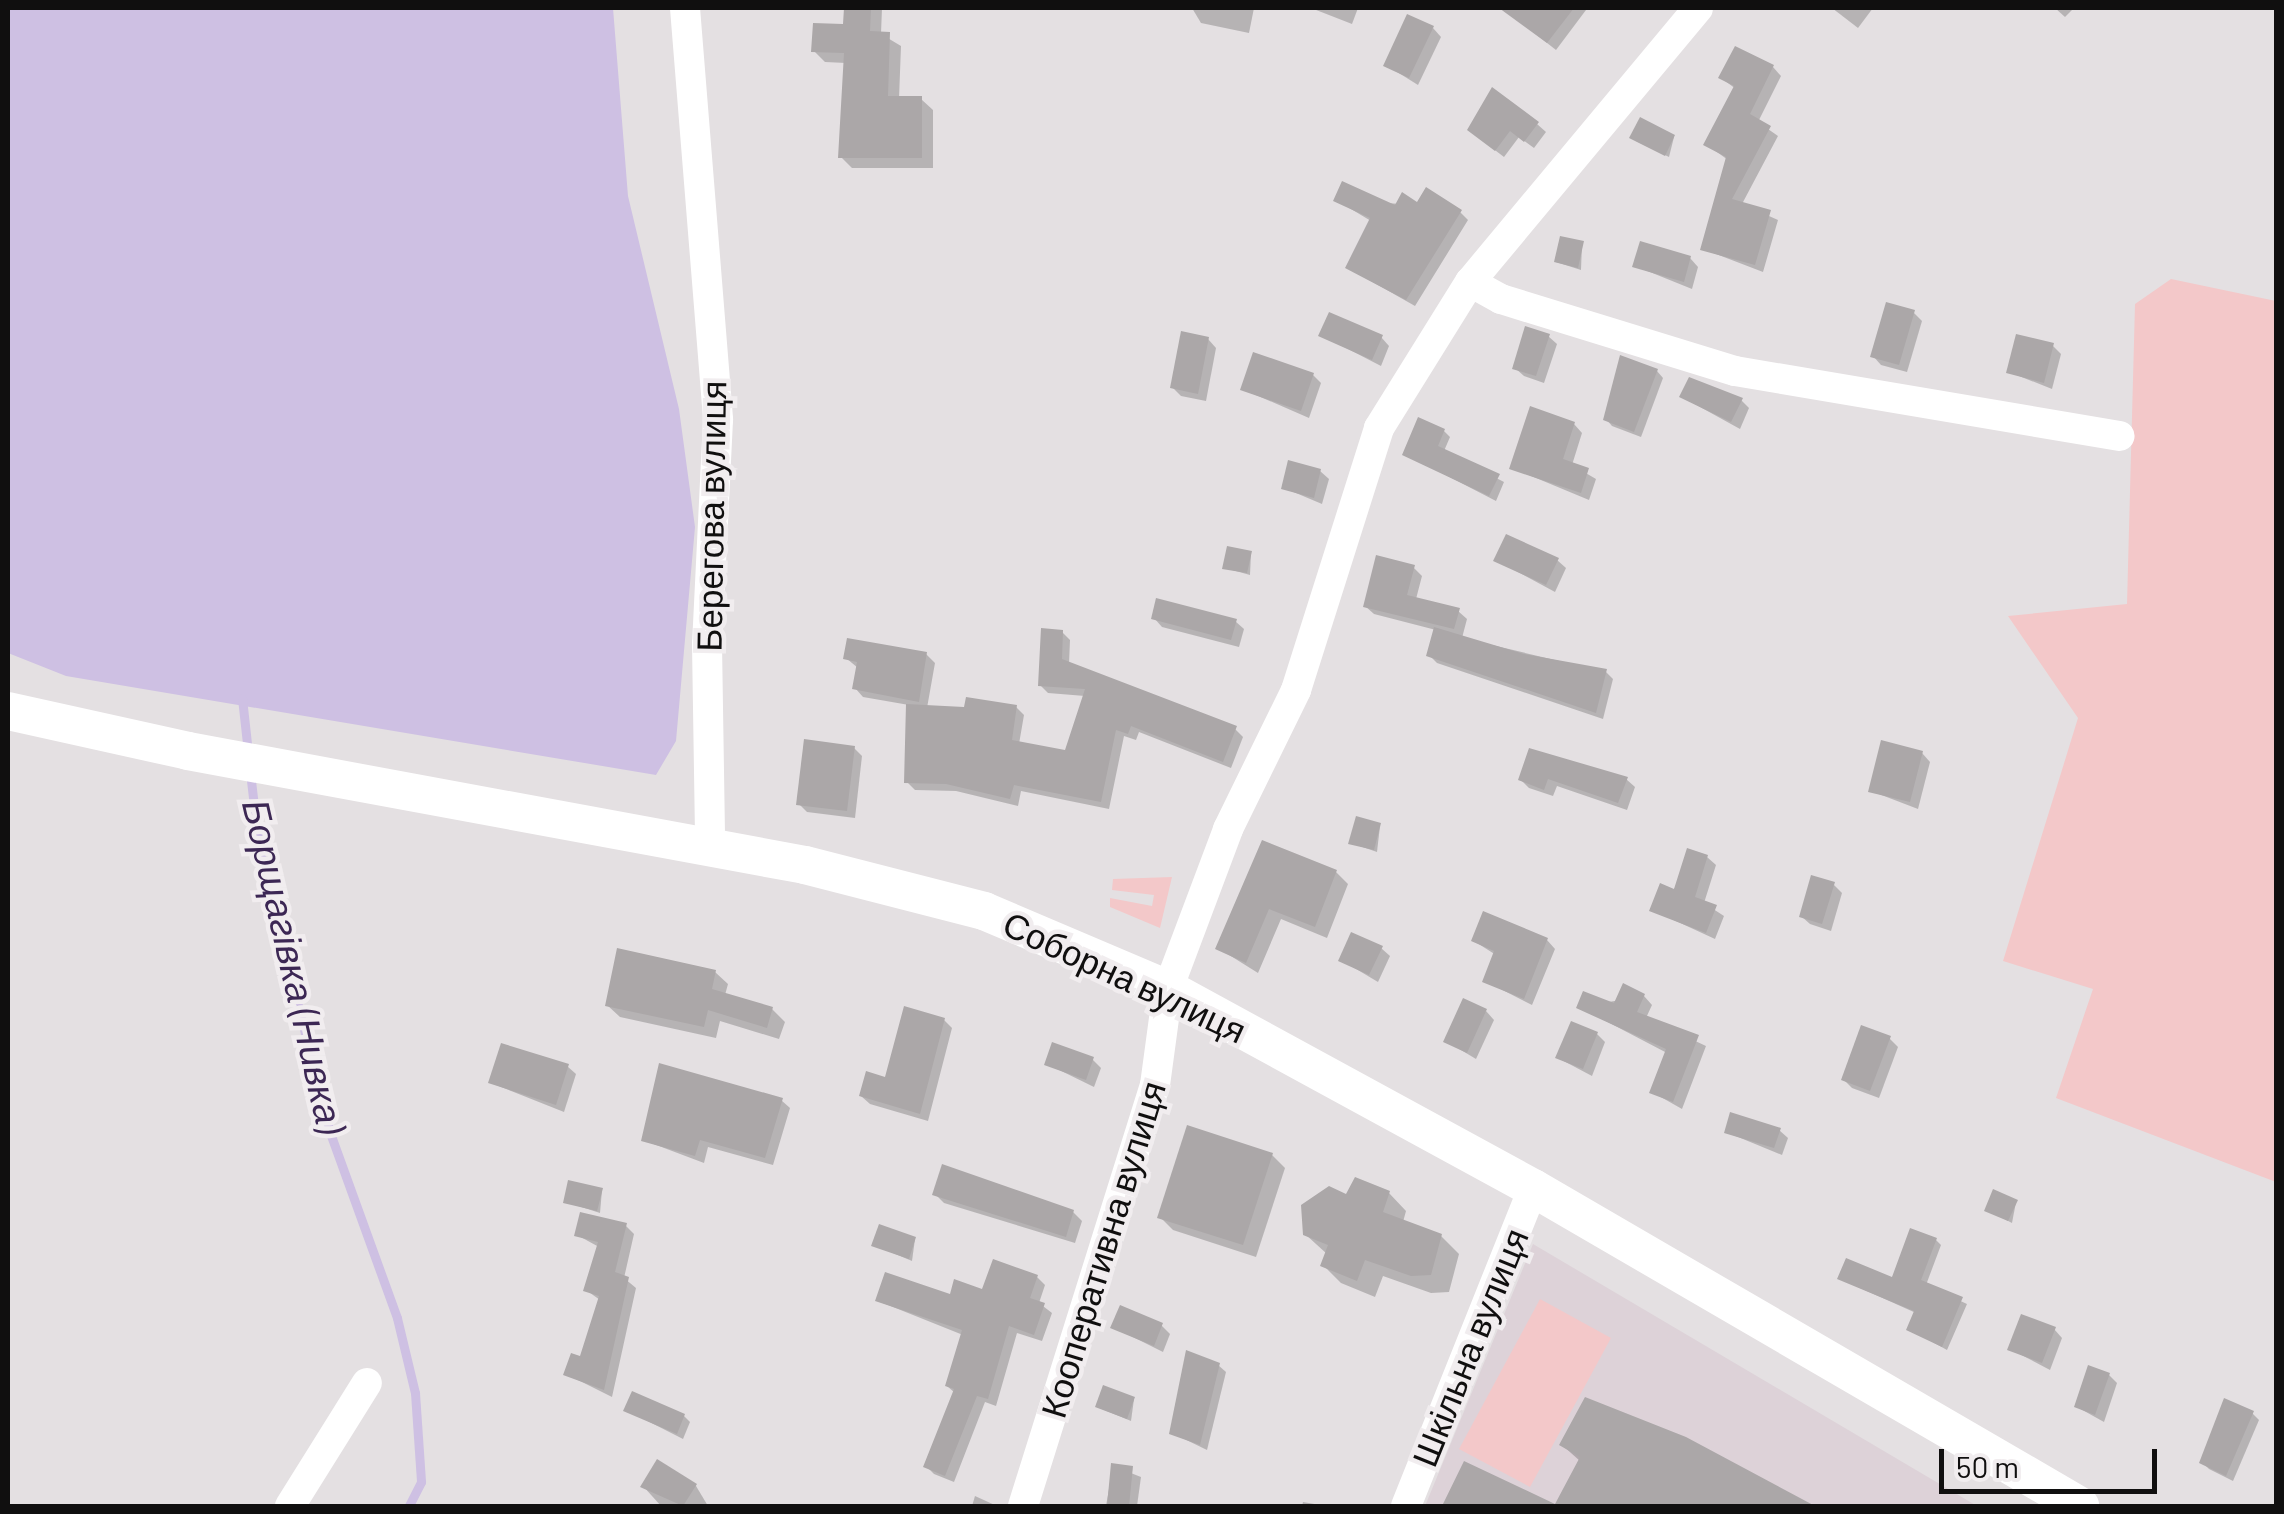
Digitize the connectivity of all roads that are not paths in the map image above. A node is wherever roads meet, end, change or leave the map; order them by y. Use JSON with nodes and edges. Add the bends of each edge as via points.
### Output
{"nodes":[{"id":1,"x":685,"y":8,"type":"edge"},
{"id":2,"x":1698,"y":8,"type":"edge"},
{"id":3,"x":1470,"y":282,"type":"junction"},
{"id":4,"x":2120,"y":436,"type":"dead end"},
{"id":5,"x":8,"y":711,"type":"edge"},
{"id":6,"x":710,"y":846,"type":"junction"},
{"id":7,"x":1168,"y":989,"type":"junction"},
{"id":8,"x":1533,"y":1188,"type":"junction"},
{"id":9,"x":367,"y":1383,"type":"dead end"},
{"id":10,"x":290,"y":1506,"type":"edge"},
{"id":11,"x":1023,"y":1506,"type":"edge"},
{"id":12,"x":1406,"y":1506,"type":"edge"},
{"id":13,"x":2080,"y":1506,"type":"edge"}],
"edges":[{"from":1,"to":6,"type":"street","name":"Берегова вулиця","via":[[718,420],[706,644]]},
{"from":2,"to":3,"type":"street","name":"Кооперативна вулиця"},
{"from":3,"to":4,"type":"street","via":[[1501,299],[1734,370]]},
{"from":3,"to":7,"type":"street","name":"Кооперативна вулиця","via":[[1379,428],[1296,690],[1228,829]]},
{"from":5,"to":6,"type":"main road","name":"Соборна вулиця","via":[[188,752]]},
{"from":6,"to":7,"type":"main road","name":"Соборна вулиця","via":[[984,911]]},
{"from":7,"to":8,"type":"main road","name":"Соборна вулиця"},
{"from":7,"to":11,"type":"street","name":"Кооперативна вулиця","via":[[1155,1085]]},
{"from":8,"to":12,"type":"street","name":"Шкільна вулиця"},
{"from":8,"to":13,"type":"main road","name":"Соборна вулиця"},
{"from":9,"to":10,"type":"street"}]}
